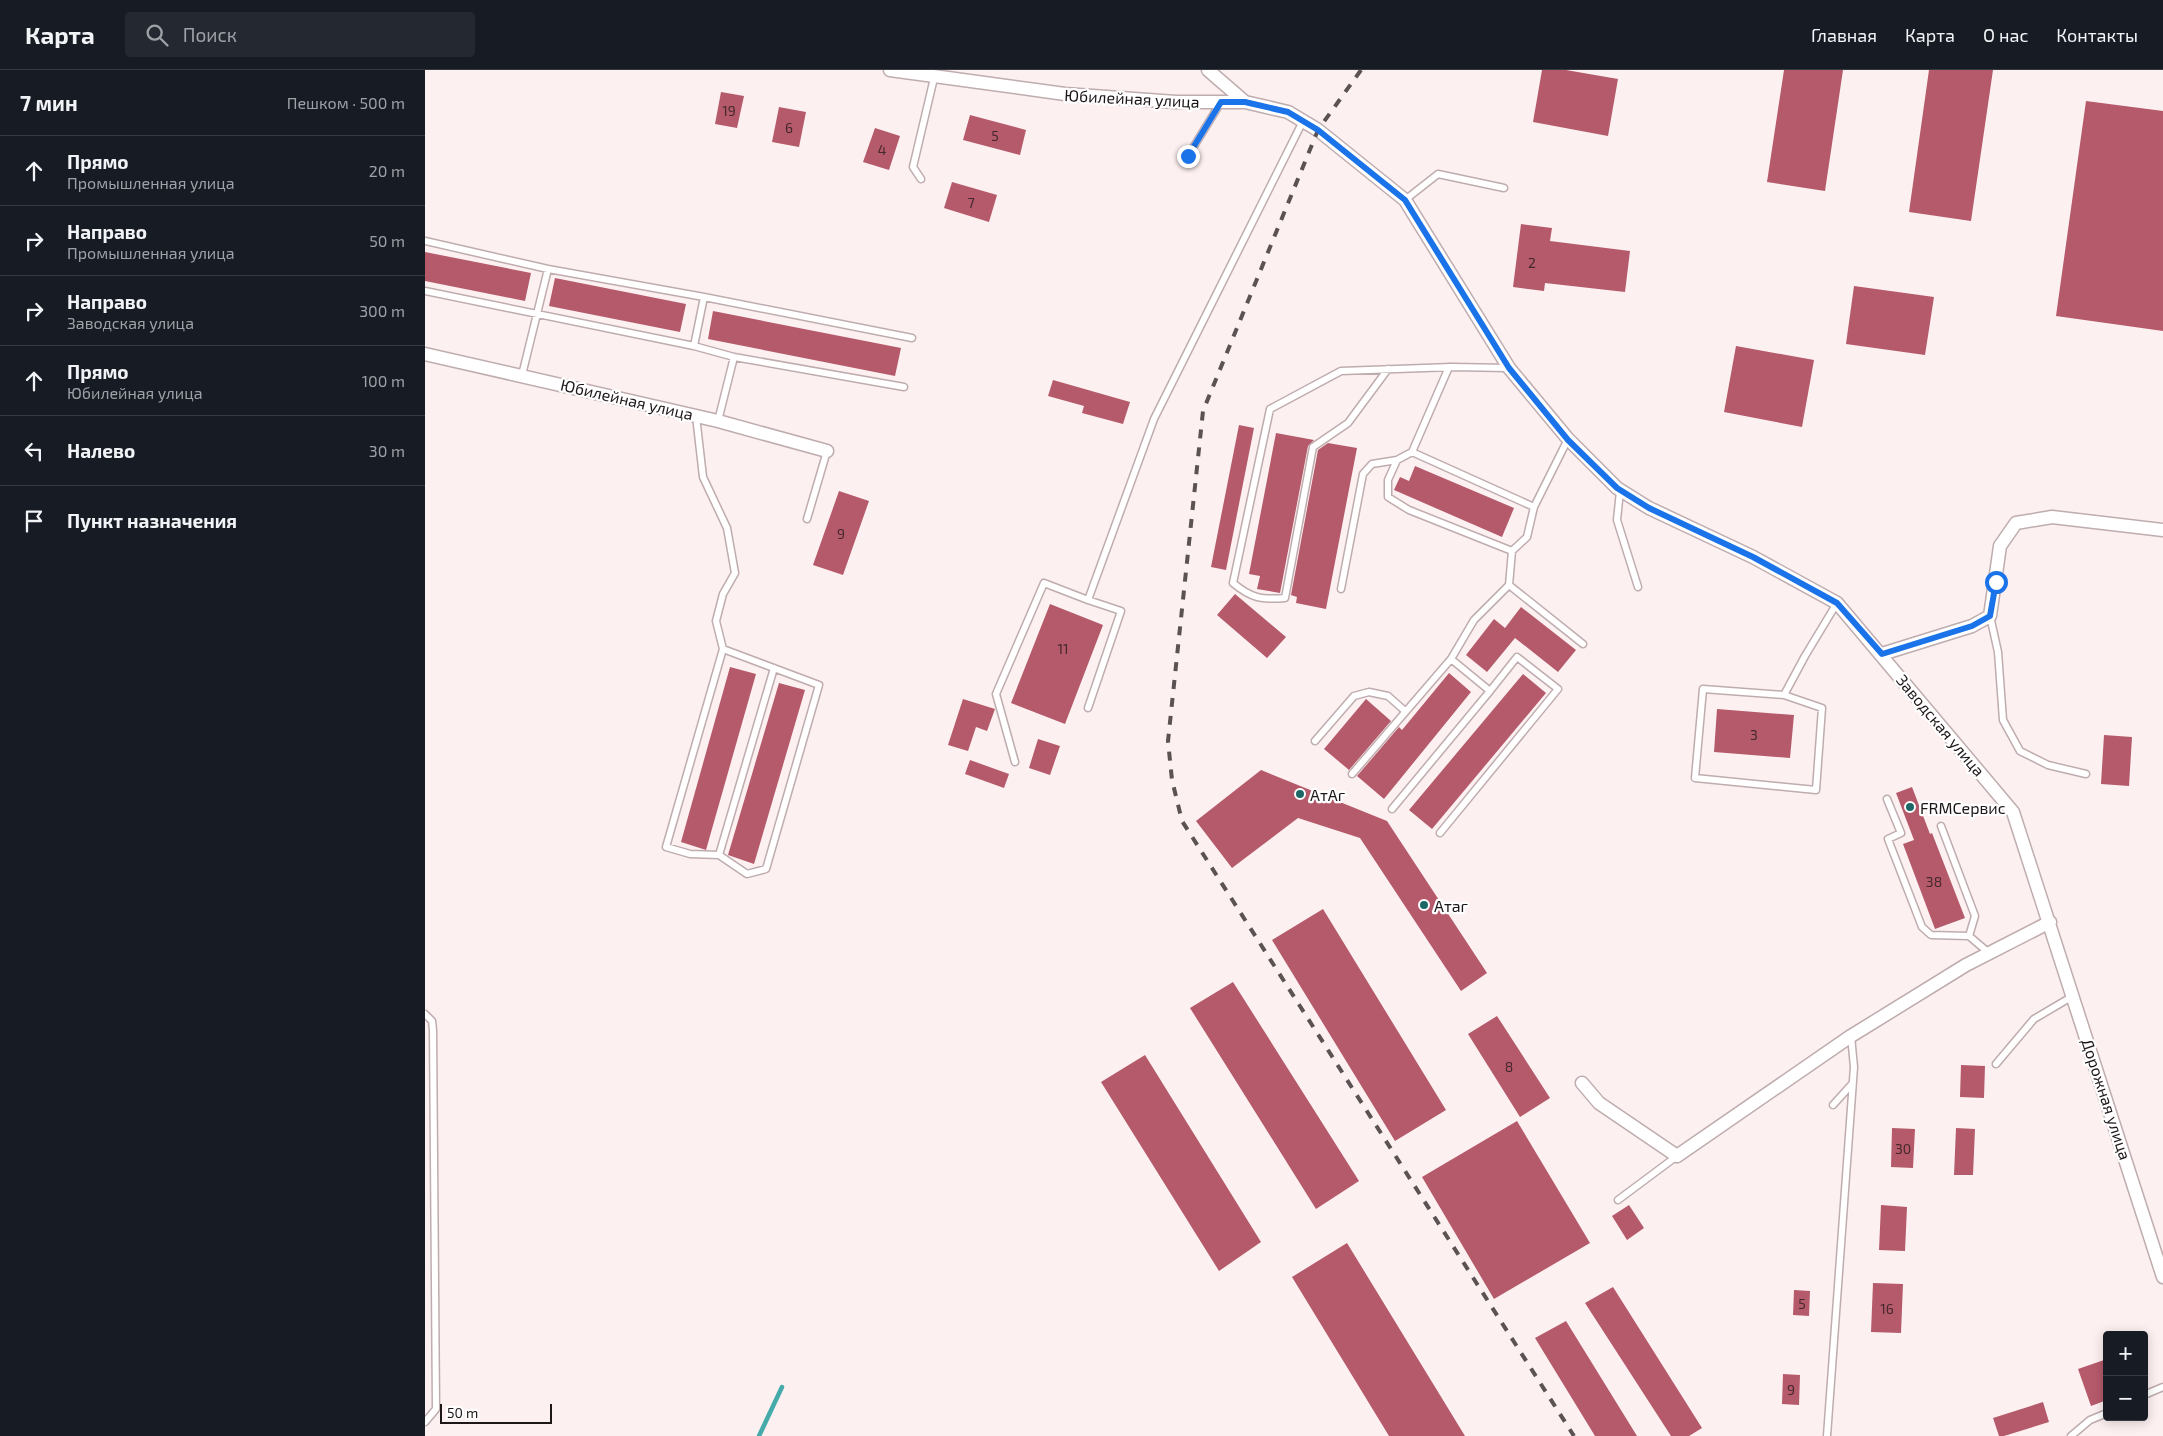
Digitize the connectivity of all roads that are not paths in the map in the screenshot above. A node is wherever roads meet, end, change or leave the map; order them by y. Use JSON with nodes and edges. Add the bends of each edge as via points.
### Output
{"nodes":[{"id":1,"x":895,"y":70,"type":"edge"},
{"id":2,"x":1208,"y":70,"type":"edge"},
{"id":3,"x":959,"y":75,"type":"edge"},
{"id":4,"x":934,"y":78,"type":"junction"},
{"id":5,"x":1221,"y":102,"type":"junction"},
{"id":6,"x":1245,"y":102,"type":"junction"},
{"id":7,"x":1303,"y":121,"type":"junction"},
{"id":8,"x":1188,"y":156,"type":"dead end"},
{"id":9,"x":921,"y":179,"type":"dead end"},
{"id":10,"x":1504,"y":188,"type":"dead end"},
{"id":11,"x":1405,"y":200,"type":"junction"},
{"id":12,"x":425,"y":242,"type":"edge"},
{"id":13,"x":548,"y":269,"type":"junction"},
{"id":14,"x":425,"y":291,"type":"edge"},
{"id":15,"x":704,"y":297,"type":"junction"},
{"id":16,"x":537,"y":315,"type":"junction"},
{"id":17,"x":912,"y":338,"type":"dead end"},
{"id":18,"x":694,"y":346,"type":"junction"},
{"id":19,"x":425,"y":354,"type":"edge"},
{"id":20,"x":734,"y":357,"type":"junction"},
{"id":21,"x":1449,"y":367,"type":"junction"},
{"id":22,"x":1509,"y":368,"type":"junction"},
{"id":23,"x":1389,"y":369,"type":"junction"},
{"id":24,"x":522,"y":375,"type":"junction"},
{"id":25,"x":904,"y":386,"type":"dead end"},
{"id":26,"x":696,"y":416,"type":"junction"},
{"id":27,"x":718,"y":421,"type":"junction"},
{"id":28,"x":1568,"y":440,"type":"junction"},
{"id":29,"x":827,"y":451,"type":"joint"},
{"id":30,"x":1412,"y":452,"type":"junction"},
{"id":31,"x":1397,"y":460,"type":"junction"},
{"id":32,"x":1621,"y":490,"type":"junction"},
{"id":33,"x":1535,"y":507,"type":"junction"},
{"id":34,"x":807,"y":519,"type":"dead end"},
{"id":35,"x":2163,"y":530,"type":"edge"},
{"id":36,"x":1512,"y":551,"type":"junction"},
{"id":37,"x":1509,"y":585,"type":"junction"},
{"id":38,"x":1638,"y":587,"type":"dead end"},
{"id":39,"x":1341,"y":589,"type":"dead end"},
{"id":40,"x":1088,"y":600,"type":"junction"},
{"id":41,"x":1837,"y":603,"type":"junction"},
{"id":42,"x":1990,"y":616,"type":"junction"},
{"id":43,"x":1583,"y":644,"type":"dead end"},
{"id":44,"x":723,"y":649,"type":"junction"},
{"id":45,"x":1882,"y":654,"type":"junction"},
{"id":46,"x":1451,"y":659,"type":"junction"},
{"id":47,"x":774,"y":668,"type":"junction"},
{"id":48,"x":1490,"y":691,"type":"junction"},
{"id":49,"x":1784,"y":695,"type":"junction"},
{"id":50,"x":1088,"y":708,"type":"dead end"},
{"id":51,"x":1405,"y":711,"type":"junction"},
{"id":52,"x":1315,"y":741,"type":"dead end"},
{"id":53,"x":1015,"y":762,"type":"dead end"},
{"id":54,"x":1352,"y":774,"type":"dead end"},
{"id":55,"x":2086,"y":774,"type":"dead end"},
{"id":56,"x":1887,"y":799,"type":"dead end"},
{"id":57,"x":1392,"y":809,"type":"dead end"},
{"id":58,"x":1941,"y":826,"type":"dead end"},
{"id":59,"x":1440,"y":833,"type":"dead end"},
{"id":60,"x":719,"y":855,"type":"junction"},
{"id":61,"x":2050,"y":922,"type":"junction"},
{"id":62,"x":1969,"y":936,"type":"junction"},
{"id":63,"x":1989,"y":953,"type":"junction"},
{"id":64,"x":2074,"y":996,"type":"junction"},
{"id":65,"x":425,"y":1014,"type":"edge"},
{"id":66,"x":1851,"y":1036,"type":"junction"},
{"id":67,"x":1996,"y":1064,"type":"dead end"},
{"id":68,"x":1582,"y":1083,"type":"dead end"},
{"id":69,"x":1853,"y":1083,"type":"junction"},
{"id":70,"x":1833,"y":1105,"type":"dead end"},
{"id":71,"x":1677,"y":1156,"type":"junction"},
{"id":72,"x":1618,"y":1200,"type":"dead end"},
{"id":73,"x":2163,"y":1277,"type":"edge"},
{"id":74,"x":2163,"y":1387,"type":"edge"},
{"id":75,"x":2148,"y":1393,"type":"edge"},
{"id":76,"x":2103,"y":1415,"type":"edge"},
{"id":77,"x":425,"y":1422,"type":"edge"},
{"id":78,"x":1827,"y":1436,"type":"edge"},
{"id":79,"x":2071,"y":1436,"type":"edge"}],
"edges":[{"from":1,"to":4,"type":"street","name":"Юбилейная улица"},
{"from":2,"to":6,"type":"street"},
{"from":3,"to":4,"type":"street","name":"Юбилейная улица"},
{"from":3,"to":5,"type":"street","name":"Юбилейная улица","via":[[1065,94]]},
{"from":4,"to":9,"type":"lane","via":[[913,167]]},
{"from":5,"to":6,"type":"street","name":"Юбилейная улица"},
{"from":5,"to":8,"type":"lane"},
{"from":6,"to":7,"type":"street","name":"Юбилейная улица","via":[[1288,112]]},
{"from":7,"to":11,"type":"street","name":"Юбилейная улица"},
{"from":7,"to":40,"type":"lane","via":[[1154,419]]},
{"from":10,"to":11,"type":"lane","via":[[1439,174]]},
{"from":11,"to":22,"type":"street","name":"Заводская улица"},
{"from":12,"to":13,"type":"lane"},
{"from":13,"to":15,"type":"lane"},
{"from":13,"to":16,"type":"lane"},
{"from":14,"to":16,"type":"lane"},
{"from":15,"to":17,"type":"lane"},
{"from":15,"to":18,"type":"lane"},
{"from":16,"to":18,"type":"lane"},
{"from":16,"to":24,"type":"lane"},
{"from":18,"to":20,"type":"lane"},
{"from":19,"to":24,"type":"street","name":"Юбилейная улица"},
{"from":20,"to":25,"type":"lane"},
{"from":20,"to":27,"type":"lane"},
{"from":21,"to":22,"type":"lane"},
{"from":21,"to":23,"type":"lane"},
{"from":21,"to":30,"type":"lane"},
{"from":22,"to":28,"type":"street","name":"Заводская улица"},
{"from":23,"to":23,"type":"lane","via":[[1341,371],[1270,409],[1233,582],[1244,592],[1264,600],[1285,598],[1313,447],[1348,423]]},
{"from":24,"to":26,"type":"street","name":"Юбилейная улица"},
{"from":26,"to":27,"type":"street","name":"Юбилейная улица"},
{"from":26,"to":44,"type":"lane","via":[[703,477],[727,528],[735,573],[723,594],[716,622]]},
{"from":27,"to":29,"type":"street","name":"Юбилейная улица"},
{"from":28,"to":32,"type":"street","name":"Заводская улица"},
{"from":28,"to":33,"type":"lane"},
{"from":29,"to":34,"type":"lane"},
{"from":30,"to":31,"type":"lane"},
{"from":30,"to":33,"type":"lane"},
{"from":31,"to":36,"type":"lane","via":[[1388,480],[1388,497],[1409,510]]},
{"from":31,"to":39,"type":"lane","via":[[1372,464],[1363,474]]},
{"from":32,"to":38,"type":"lane","via":[[1617,520]]},
{"from":32,"to":41,"type":"street","name":"Заводская улица","via":[[1649,508],[1753,557]]},
{"from":33,"to":36,"type":"lane","via":[[1527,537]]},
{"from":35,"to":42,"type":"street","via":[[2052,517],[2016,523],[2000,546]]},
{"from":36,"to":37,"type":"lane"},
{"from":37,"to":43,"type":"lane"},
{"from":37,"to":46,"type":"lane","via":[[1474,620]]},
{"from":40,"to":50,"type":"lane","via":[[1121,611]]},
{"from":40,"to":53,"type":"lane","via":[[1044,583],[997,694]]},
{"from":41,"to":45,"type":"street","name":"Заводская улица"},
{"from":41,"to":49,"type":"lane"},
{"from":42,"to":45,"type":"street","via":[[1972,626]]},
{"from":42,"to":55,"type":"lane","via":[[1998,652],[2003,720],[2021,751],[2048,765]]},
{"from":44,"to":47,"type":"lane"},
{"from":44,"to":60,"type":"lane","via":[[666,847],[690,854]]},
{"from":45,"to":61,"type":"street","name":"Заводская улица","via":[[2013,812]]},
{"from":46,"to":48,"type":"lane"},
{"from":46,"to":51,"type":"lane"},
{"from":47,"to":60,"type":"lane"},
{"from":47,"to":60,"type":"lane","via":[[819,685],[766,869],[747,874]]},
{"from":48,"to":57,"type":"lane"},
{"from":48,"to":59,"type":"lane","via":[[1517,657],[1558,689]]},
{"from":49,"to":49,"type":"lane","via":[[1703,689],[1695,778],[1816,790],[1822,708]]},
{"from":51,"to":52,"type":"lane","via":[[1388,696],[1369,692],[1354,696]]},
{"from":51,"to":54,"type":"lane"},
{"from":56,"to":62,"type":"lane","via":[[1901,833],[1888,839],[1922,927],[1931,935]]},
{"from":58,"to":62,"type":"lane","via":[[1975,916]]},
{"from":61,"to":63,"type":"street"},
{"from":61,"to":64,"type":"street","name":"Дорожная улица"},
{"from":62,"to":63,"type":"lane"},
{"from":63,"to":66,"type":"street"},
{"from":64,"to":67,"type":"lane","via":[[2034,1019]]},
{"from":64,"to":73,"type":"street","name":"Дорожная улица"},
{"from":65,"to":77,"type":"lane","via":[[432,1021],[433,1030],[436,1403],[436,1409]]},
{"from":66,"to":69,"type":"lane","via":[[1855,1067]]},
{"from":66,"to":71,"type":"street"},
{"from":68,"to":71,"type":"street","via":[[1599,1103]]},
{"from":69,"to":70,"type":"lane"},
{"from":69,"to":78,"type":"lane"},
{"from":71,"to":72,"type":"lane"},
{"from":74,"to":75,"type":"lane"},
{"from":76,"to":79,"type":"lane","via":[[2090,1420]]}]}
